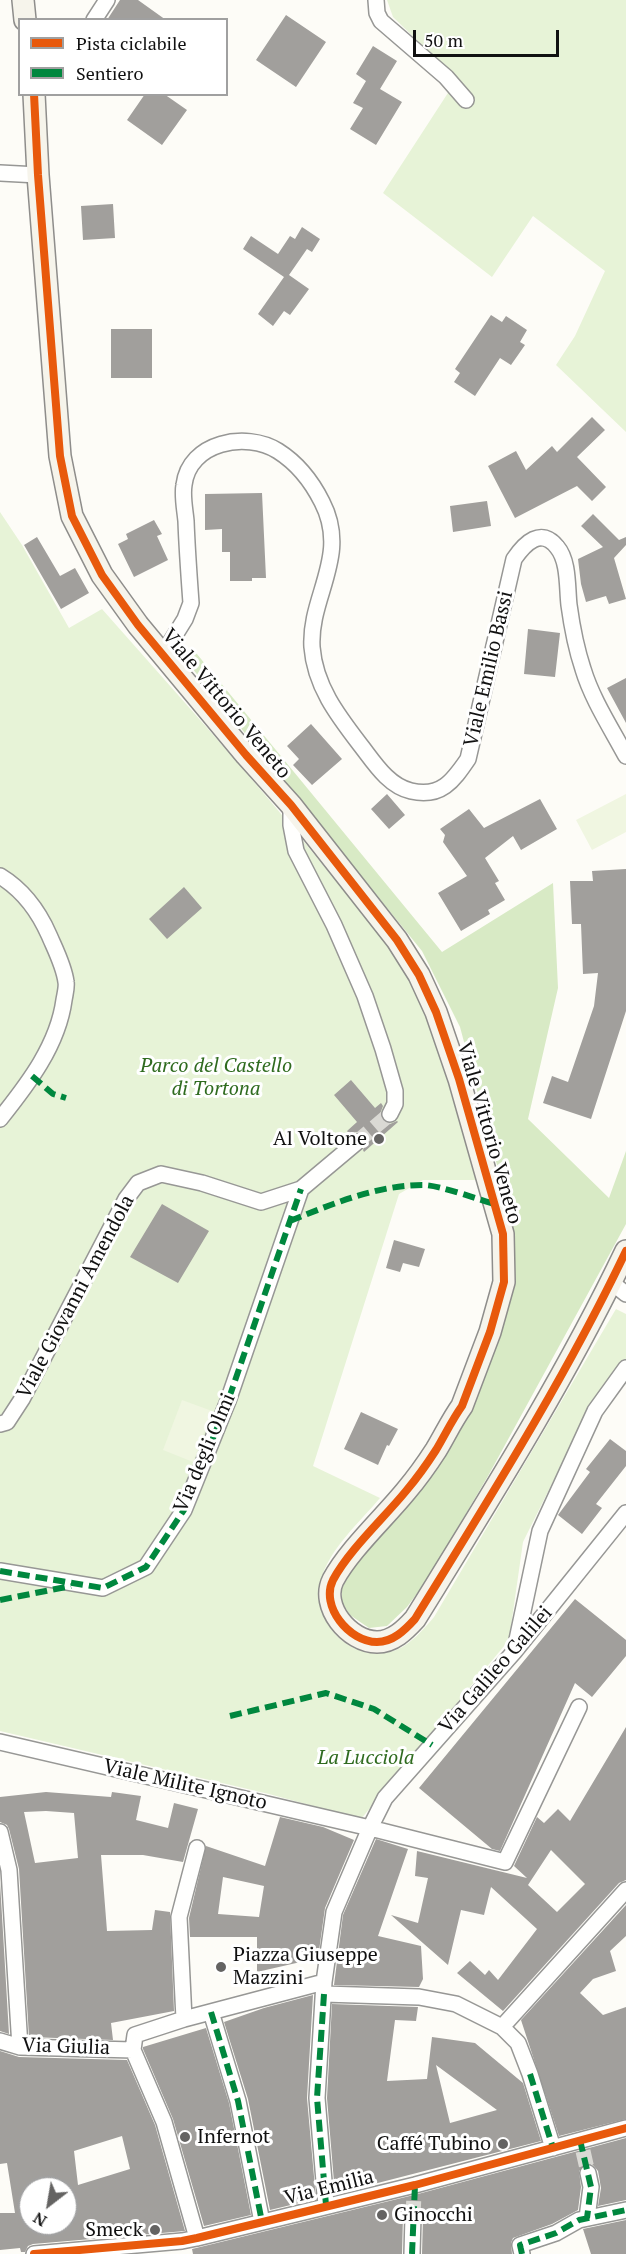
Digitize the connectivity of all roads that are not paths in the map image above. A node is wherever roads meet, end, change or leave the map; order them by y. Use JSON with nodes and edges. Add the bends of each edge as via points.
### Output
{"nodes":[{"id":1,"x":23,"y":0,"type":"edge"},
{"id":2,"x":107,"y":0,"type":"edge"},
{"id":3,"x":376,"y":0,"type":"edge"},
{"id":4,"x":25,"y":18,"type":"edge"},
{"id":5,"x":95,"y":18,"type":"edge"},
{"id":6,"x":38,"y":99,"type":"edge"},
{"id":7,"x":466,"y":100,"type":"dead end"},
{"id":8,"x":0,"y":173,"type":"edge"},
{"id":9,"x":38,"y":175,"type":"junction"},
{"id":10,"x":162,"y":656,"type":"junction"},
{"id":11,"x":626,"y":756,"type":"edge"},
{"id":12,"x":291,"y":805,"type":"junction"},
{"id":13,"x":0,"y":876,"type":"edge"},
{"id":14,"x":390,"y":1114,"type":"tunnel mouth"},
{"id":15,"x":0,"y":1119,"type":"edge"},
{"id":16,"x":357,"y":1142,"type":"tunnel mouth"},
{"id":17,"x":301,"y":1189,"type":"junction"},
{"id":18,"x":626,"y":1251,"type":"edge"},
{"id":19,"x":619,"y":1288,"type":"edge"},
{"id":20,"x":626,"y":1368,"type":"edge"},
{"id":21,"x":0,"y":1424,"type":"edge"},
{"id":22,"x":626,"y":1513,"type":"edge"},
{"id":23,"x":0,"y":1571,"type":"edge"},
{"id":24,"x":514,"y":1653,"type":"junction"},
{"id":25,"x":579,"y":1707,"type":"dead end"},
{"id":26,"x":0,"y":1742,"type":"edge"},
{"id":27,"x":370,"y":1828,"type":"junction"},
{"id":28,"x":0,"y":1832,"type":"edge"},
{"id":29,"x":197,"y":1848,"type":"dead end"},
{"id":30,"x":626,"y":1890,"type":"edge"},
{"id":31,"x":324,"y":1988,"type":"junction"},
{"id":32,"x":211,"y":2012,"type":"junction"},
{"id":33,"x":184,"y":2019,"type":"junction"},
{"id":34,"x":502,"y":2027,"type":"junction"},
{"id":35,"x":0,"y":2041,"type":"edge"},
{"id":36,"x":21,"y":2047,"type":"junction"},
{"id":37,"x":133,"y":2050,"type":"junction"},
{"id":38,"x":626,"y":2128,"type":"edge"},
{"id":39,"x":553,"y":2148,"type":"junction"},
{"id":40,"x":588,"y":2173,"type":"tunnel mouth"},
{"id":41,"x":326,"y":2205,"type":"junction"},
{"id":42,"x":626,"y":2210,"type":"edge"},
{"id":43,"x":413,"y":2216,"type":"tunnel mouth"},
{"id":44,"x":587,"y":2218,"type":"junction"},
{"id":45,"x":262,"y":2222,"type":"junction"},
{"id":46,"x":188,"y":2244,"type":"edge"},
{"id":47,"x":79,"y":2252,"type":"edge"},
{"id":48,"x":34,"y":2254,"type":"edge"},
{"id":49,"x":412,"y":2254,"type":"edge"},
{"id":50,"x":522,"y":2254,"type":"edge"}],
"edges":[{"from":1,"to":4,"type":"street"},
{"from":2,"to":5,"type":"street"},
{"from":3,"to":7,"type":"street","via":[[381,21],[446,77]]},
{"from":6,"to":9,"type":"street"},
{"from":8,"to":9,"type":"street"},
{"from":9,"to":10,"type":"street","name":"Viale Vittorio Veneto","via":[[60,456],[72,516],[102,575]]},
{"from":10,"to":11,"type":"street","name":"Viale Emilio Bassi","via":[[191,603],[184,484],[192,463],[208,449],[232,441],[255,442],[278,451],[304,472],[323,503],[332,533],[330,564],[314,620],[312,647],[320,684],[338,716],[382,774],[406,790],[426,794],[452,783],[468,759],[514,559],[535,538],[547,538],[564,558],[572,626],[583,670]]},
{"from":10,"to":12,"type":"street","name":"Viale Vittorio Veneto"},
{"from":12,"to":14,"type":"street","via":[[296,851],[334,925],[383,1049],[395,1091]]},
{"from":12,"to":19,"type":"street","name":"Viale Vittorio Veneto","via":[[397,940],[419,975],[459,1079],[503,1233],[504,1282],[462,1406],[436,1450],[332,1582],[331,1604],[344,1628],[367,1641],[378,1642],[405,1630],[415,1619]]},
{"from":13,"to":15,"type":"street","via":[[27,897],[44,923],[67,983],[61,1021],[42,1061]]},
{"from":16,"to":17,"type":"street"},
{"from":17,"to":21,"type":"street","name":"Viale Giovanni Amendola","via":[[261,1202],[161,1174],[138,1184],[126,1199],[22,1399],[7,1422]]},
{"from":17,"to":23,"type":"street","name":"Via degli Olmi","via":[[228,1401],[184,1510],[146,1567],[103,1588]]},
{"from":18,"to":19,"type":"street","name":"Viale Vittorio Veneto"},
{"from":20,"to":24,"type":"street","via":[[595,1411],[540,1531]]},
{"from":22,"to":24,"type":"street","name":"Via Galileo Galilei"},
{"from":24,"to":27,"type":"street","name":"Via Galileo Galilei","via":[[385,1798]]},
{"from":25,"to":27,"type":"street","name":"Viale Milite Ignoto","via":[[505,1863]]},
{"from":26,"to":27,"type":"street","name":"Viale Milite Ignoto"},
{"from":27,"to":31,"type":"street","name":"Via Galileo Galilei","via":[[334,1912]]},
{"from":28,"to":36,"type":"street","via":[[9,1870]]},
{"from":29,"to":33,"type":"street","via":[[179,1917]]},
{"from":30,"to":34,"type":"street"},
{"from":31,"to":32,"type":"street"},
{"from":31,"to":34,"type":"street","via":[[456,2004]]},
{"from":31,"to":41,"type":"street","name":"Via Galileo Galilei","via":[[317,2098]]},
{"from":32,"to":33,"type":"street"},
{"from":32,"to":45,"type":"street","via":[[238,2101]]},
{"from":33,"to":37,"type":"street","via":[[135,2035]]},
{"from":34,"to":39,"type":"street","via":[[518,2043]]},
{"from":35,"to":36,"type":"street","name":"Via Giulia"},
{"from":36,"to":37,"type":"street","name":"Via Giulia"},
{"from":37,"to":46,"type":"street","via":[[164,2122]]},
{"from":38,"to":39,"type":"street","name":"Via Emilia","via":[[582,2146]]},
{"from":39,"to":41,"type":"street","name":"Via Emilia","via":[[414,2190]]},
{"from":40,"to":44,"type":"street","via":[[591,2187]]},
{"from":41,"to":45,"type":"street","name":"Via Emilia"},
{"from":42,"to":44,"type":"street"},
{"from":43,"to":49,"type":"street"},
{"from":44,"to":50,"type":"street","via":[[520,2245]]},
{"from":45,"to":46,"type":"street","name":"Via Emilia"},
{"from":46,"to":47,"type":"street","name":"Via Emilia"},
{"from":47,"to":48,"type":"street","name":"Via Emilia"}]}
